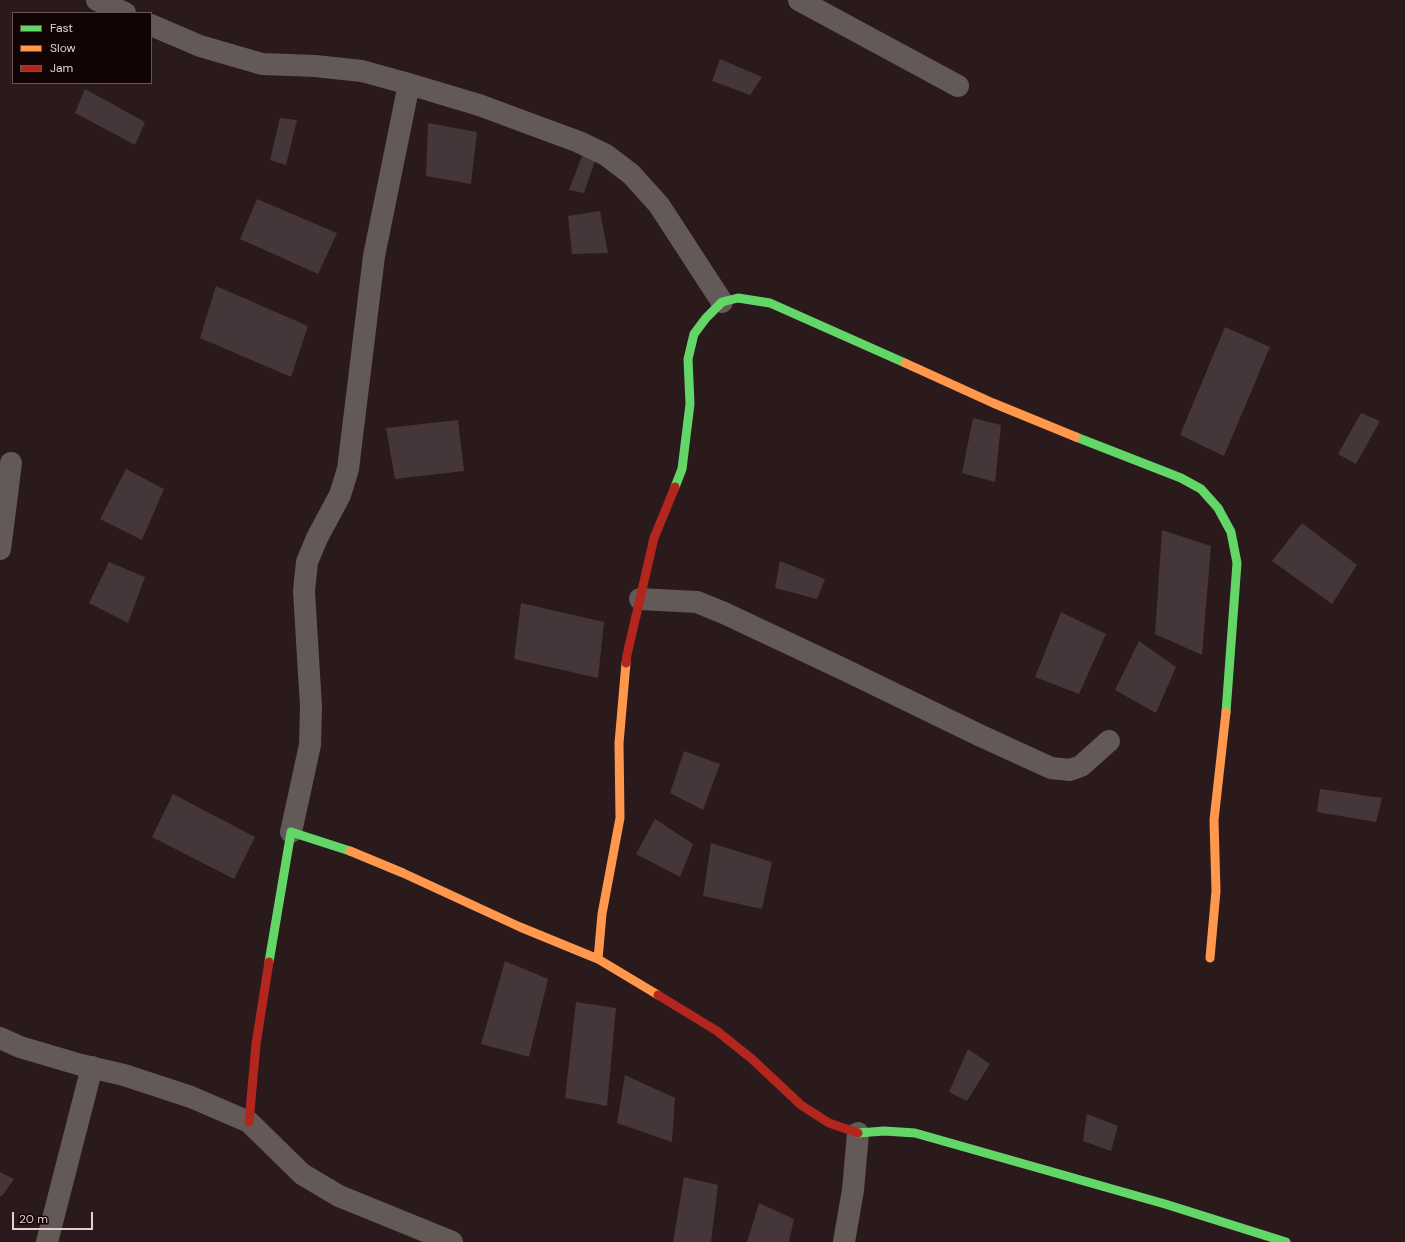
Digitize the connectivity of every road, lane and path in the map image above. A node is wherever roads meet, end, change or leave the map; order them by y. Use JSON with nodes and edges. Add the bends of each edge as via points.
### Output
{"nodes":[{"id":1,"x":97,"y":0,"type":"edge"},
{"id":2,"x":799,"y":0,"type":"edge"},
{"id":3,"x":123,"y":12,"type":"edge"},
{"id":4,"x":152,"y":24,"type":"edge"},
{"id":5,"x":409,"y":84,"type":"junction"},
{"id":6,"x":958,"y":86,"type":"dead end"},
{"id":7,"x":722,"y":302,"type":"junction"},
{"id":8,"x":11,"y":463,"type":"dead end"},
{"id":9,"x":0,"y":549,"type":"edge"},
{"id":10,"x":640,"y":600,"type":"junction"},
{"id":11,"x":1109,"y":741,"type":"dead end"},
{"id":12,"x":291,"y":832,"type":"junction"},
{"id":13,"x":1210,"y":958,"type":"dead end"},
{"id":14,"x":598,"y":959,"type":"junction"},
{"id":15,"x":0,"y":1038,"type":"edge"},
{"id":16,"x":92,"y":1067,"type":"junction"},
{"id":17,"x":249,"y":1122,"type":"junction"},
{"id":18,"x":858,"y":1134,"type":"junction"},
{"id":19,"x":47,"y":1242,"type":"edge"},
{"id":20,"x":452,"y":1242,"type":"edge"},
{"id":21,"x":844,"y":1242,"type":"edge"},
{"id":22,"x":1286,"y":1242,"type":"edge"}],
"edges":[{"from":1,"to":3,"type":"street"},
{"from":2,"to":6,"type":"street"},
{"from":4,"to":5,"type":"street","via":[[200,46],[262,64],[315,66],[362,72]]},
{"from":5,"to":7,"type":"street","via":[[479,105],[579,142],[606,155],[631,174],[659,205]]},
{"from":5,"to":12,"type":"street","via":[[374,256],[348,469],[340,495],[307,562],[304,591],[311,707],[310,745]]},
{"from":7,"to":10,"type":"street","via":[[694,334],[688,359],[690,404],[682,469],[654,538]]},
{"from":7,"to":13,"type":"street","via":[[738,298],[770,303],[993,403],[1181,478],[1202,489],[1218,508],[1231,532],[1237,562],[1226,714],[1214,820],[1216,891]]},
{"from":8,"to":9,"type":"street"},
{"from":10,"to":11,"type":"street","via":[[697,602],[724,613],[1051,768],[1070,770],[1081,766]]},
{"from":10,"to":14,"type":"street","via":[[627,655],[618,743],[620,818],[602,914]]},
{"from":12,"to":14,"type":"street","via":[[339,847],[403,873],[520,927]]},
{"from":12,"to":17,"type":"street","via":[[256,1044]]},
{"from":14,"to":18,"type":"street","via":[[717,1031],[752,1059],[801,1105],[829,1122]]},
{"from":15,"to":16,"type":"street","via":[[20,1047]]},
{"from":16,"to":17,"type":"street","via":[[191,1097]]},
{"from":16,"to":19,"type":"street"},
{"from":17,"to":20,"type":"street","via":[[302,1174],[339,1196]]},
{"from":18,"to":21,"type":"street","via":[[853,1190]]},
{"from":18,"to":22,"type":"street","via":[[884,1131],[915,1133],[1165,1204]]}]}
